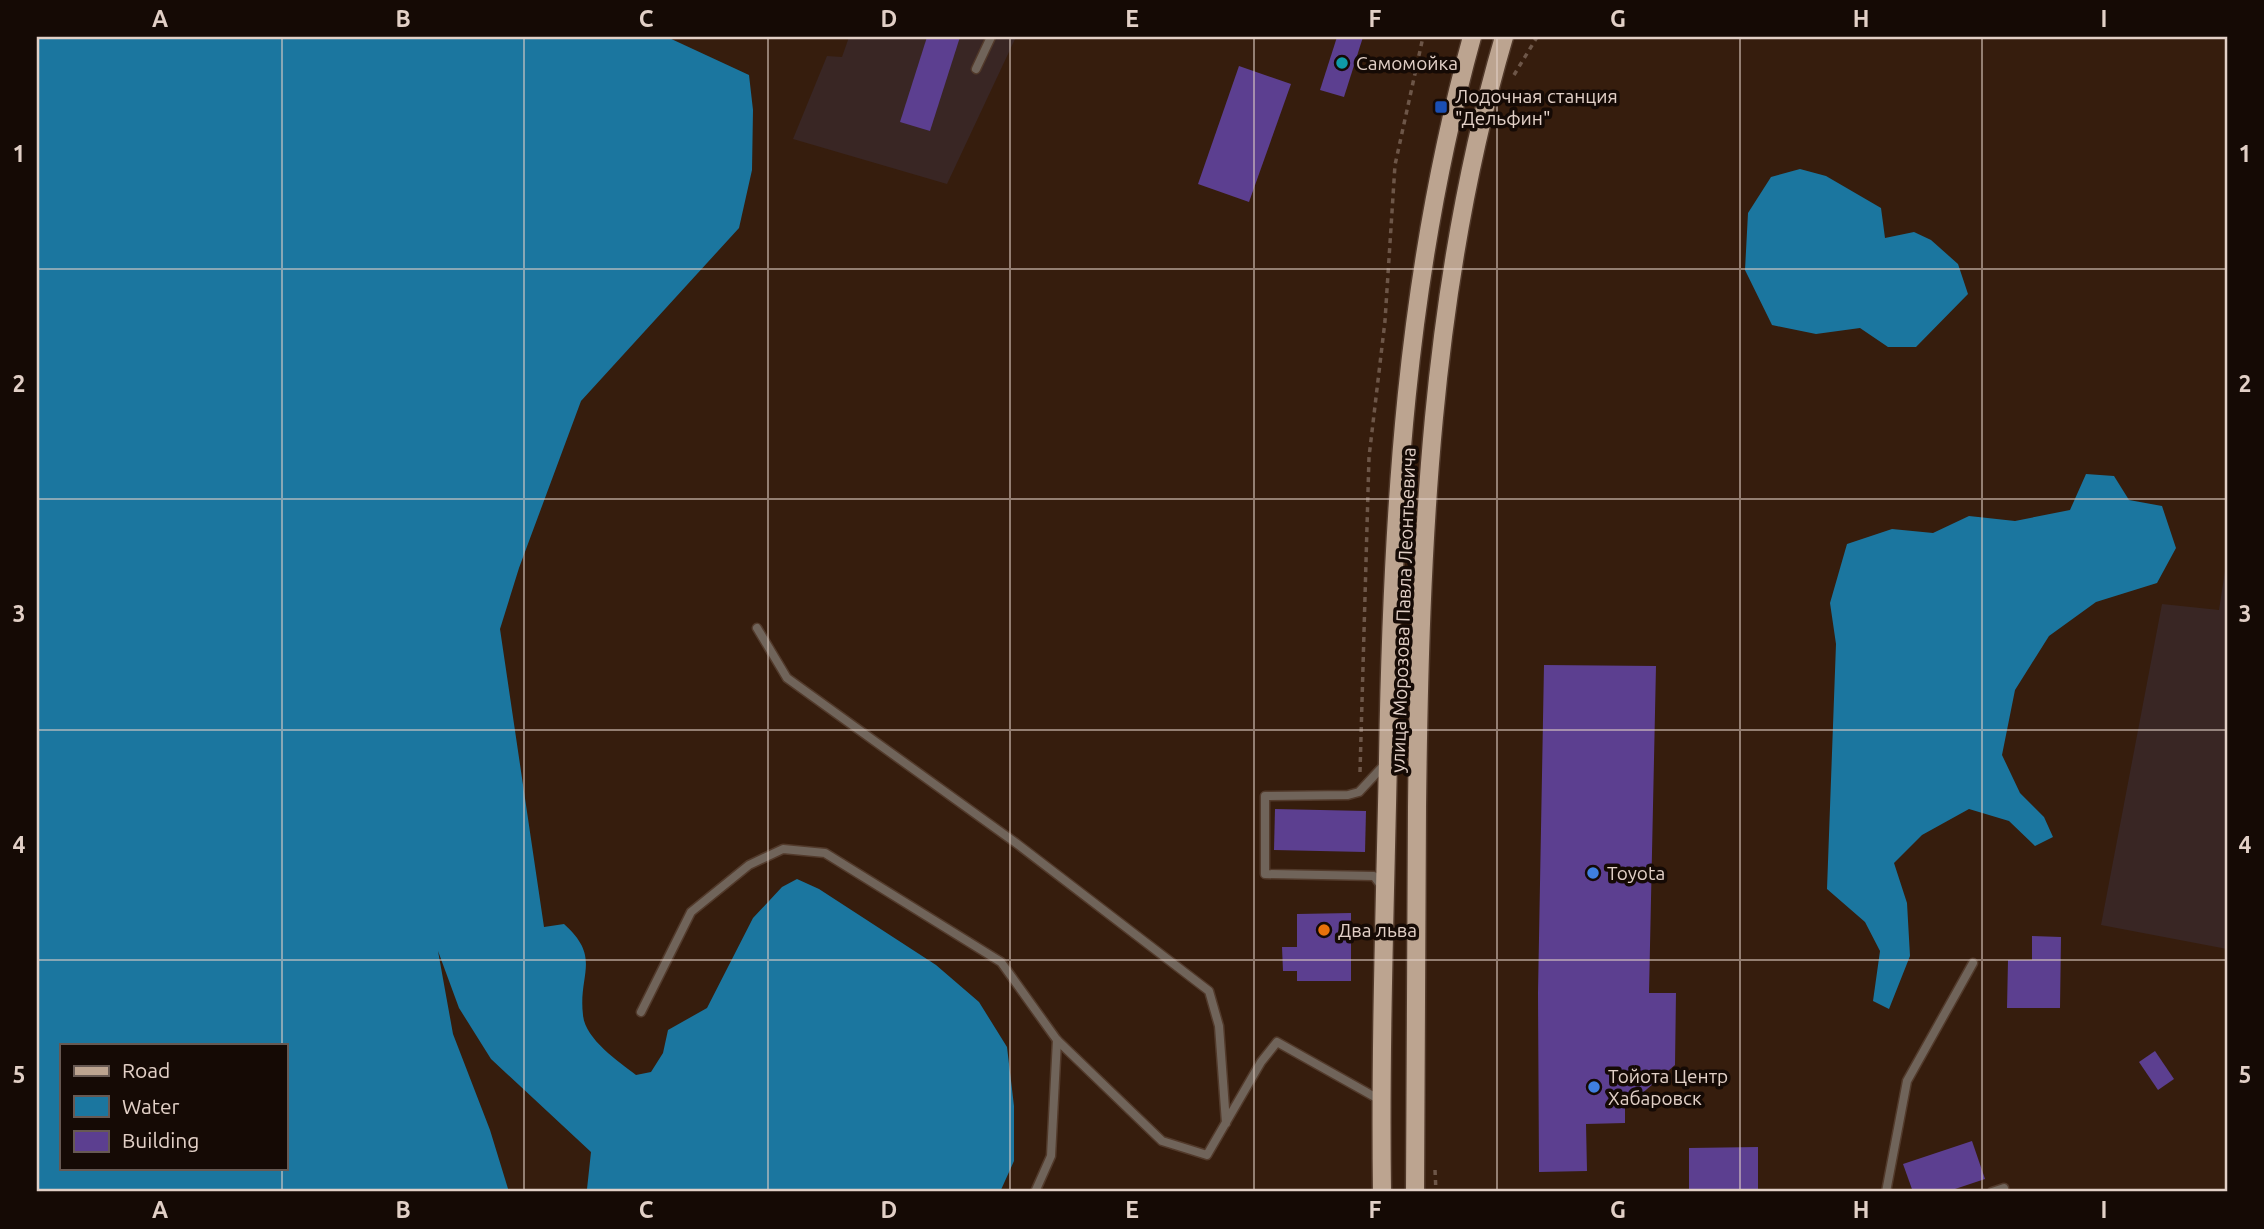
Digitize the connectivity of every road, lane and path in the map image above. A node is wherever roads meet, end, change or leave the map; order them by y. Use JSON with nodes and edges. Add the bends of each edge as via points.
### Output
{"nodes":[{"id":1,"x":991,"y":37,"type":"edge"},
{"id":2,"x":1423,"y":37,"type":"edge"},
{"id":3,"x":1472,"y":37,"type":"edge"},
{"id":4,"x":1504,"y":37,"type":"edge"},
{"id":5,"x":1537,"y":37,"type":"edge"},
{"id":6,"x":976,"y":69,"type":"dead end"},
{"id":7,"x":1510,"y":80,"type":"dead end"},
{"id":8,"x":757,"y":628,"type":"dead end"},
{"id":9,"x":1388,"y":762,"type":"junction"},
{"id":10,"x":1359,"y":792,"type":"junction"},
{"id":11,"x":1384,"y":891,"type":"junction"},
{"id":12,"x":1973,"y":963,"type":"dead end"},
{"id":13,"x":641,"y":1012,"type":"dead end"},
{"id":14,"x":1057,"y":1040,"type":"junction"},
{"id":15,"x":1382,"y":1101,"type":"junction"},
{"id":16,"x":1226,"y":1123,"type":"junction"},
{"id":17,"x":1435,"y":1164,"type":"dead end"},
{"id":18,"x":2004,"y":1188,"type":"dead end"},
{"id":19,"x":1035,"y":1192,"type":"edge"},
{"id":20,"x":1382,"y":1192,"type":"edge"},
{"id":21,"x":1415,"y":1192,"type":"edge"},
{"id":22,"x":1436,"y":1192,"type":"edge"},
{"id":23,"x":1886,"y":1192,"type":"edge"},
{"id":24,"x":1992,"y":1192,"type":"edge"}],
"edges":[{"from":1,"to":6,"type":"lane"},
{"from":2,"to":10,"type":"path","via":[[1395,165],[1385,321],[1369,457]]},
{"from":3,"to":9,"type":"main road","name":"улица Морозова Павла Леонтьевича","via":[[1438,177],[1409,362],[1392,554]]},
{"from":4,"to":21,"type":"main road","name":"улица Морозова Павла Леонтьевича","via":[[1479,128],[1440,340],[1431,431],[1419,661]]},
{"from":5,"to":7,"type":"path"},
{"from":8,"to":16,"type":"lane","via":[[786,678],[1016,843],[1209,991],[1219,1026]]},
{"from":9,"to":10,"type":"lane"},
{"from":9,"to":11,"type":"main road","name":"улица Морозова Павла Леонтьевича"},
{"from":10,"to":11,"type":"lane","via":[[1265,796],[1265,874],[1374,876]]},
{"from":11,"to":15,"type":"main road","name":"улица Морозова Павла Леонтьевича"},
{"from":12,"to":23,"type":"lane","via":[[1907,1082]]},
{"from":13,"to":14,"type":"lane","via":[[691,912],[749,865],[783,849],[825,853],[1001,962]]},
{"from":14,"to":16,"type":"lane","via":[[1162,1142],[1207,1155]]},
{"from":14,"to":19,"type":"lane","via":[[1051,1156]]},
{"from":15,"to":16,"type":"lane","via":[[1277,1042]]},
{"from":15,"to":20,"type":"main road","name":"улица Морозова Павла Леонтьевича"},
{"from":17,"to":22,"type":"path"},
{"from":18,"to":24,"type":"lane"}]}
